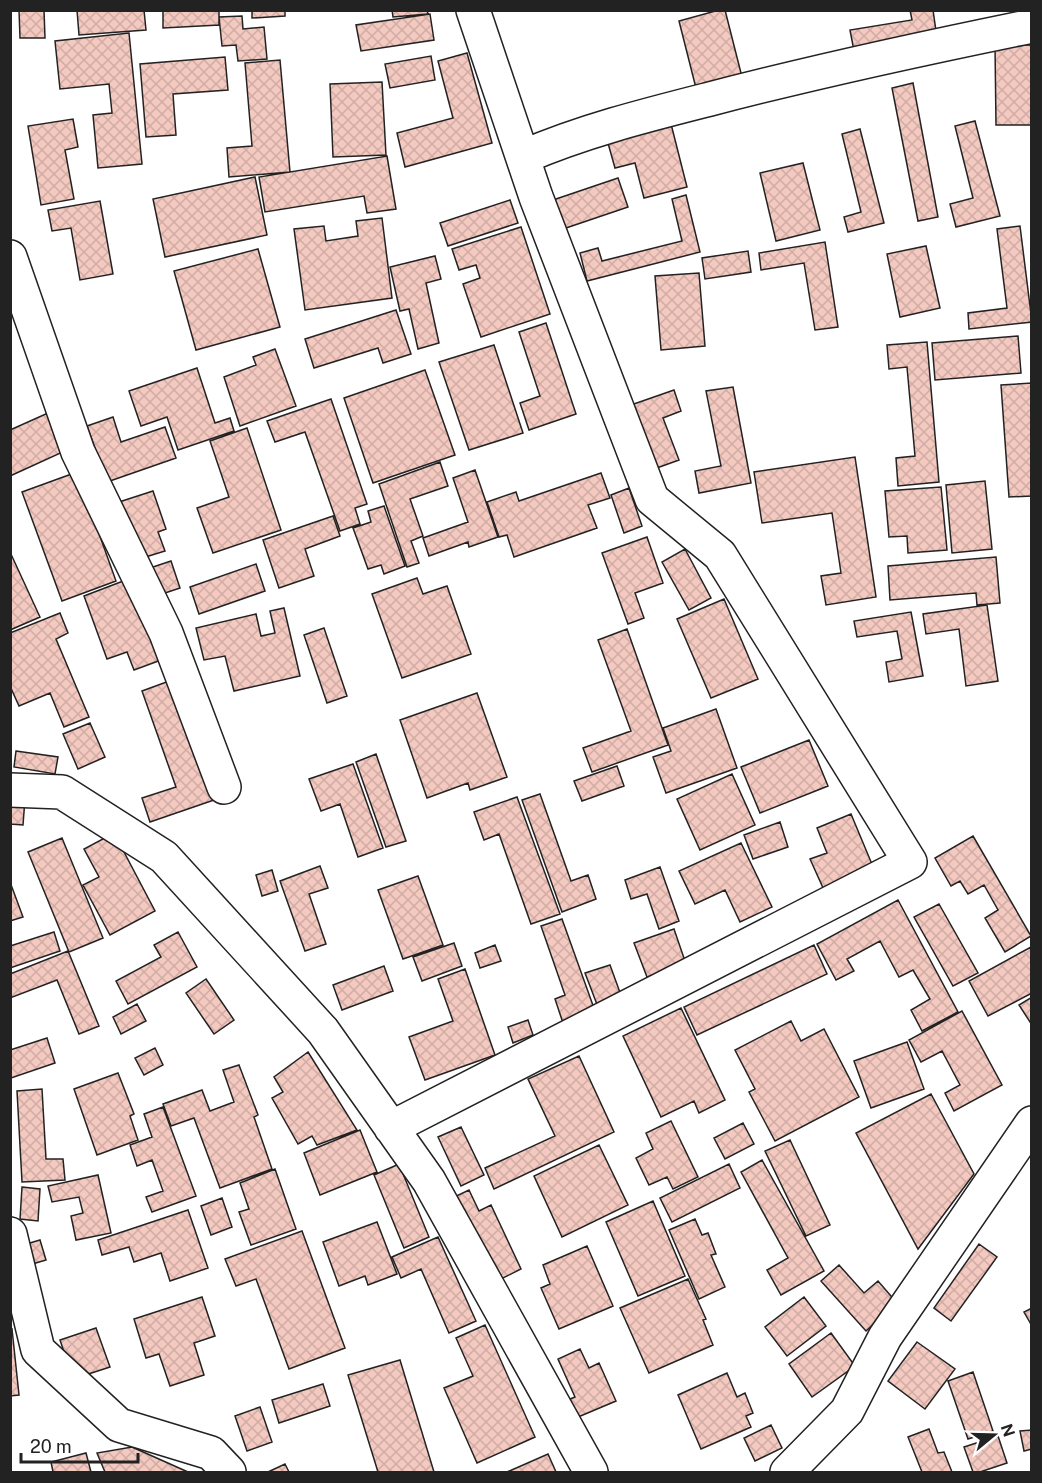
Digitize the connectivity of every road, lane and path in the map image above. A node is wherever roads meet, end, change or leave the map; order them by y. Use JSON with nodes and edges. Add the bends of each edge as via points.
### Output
{"nodes":[{"id":1,"x":473,"y":10,"type":"edge"},
{"id":2,"x":1032,"y":26,"type":"edge"},
{"id":3,"x":523,"y":157,"type":"junction"},
{"id":4,"x":10,"y":257,"type":"edge"},
{"id":5,"x":224,"y":787,"type":"dead end"},
{"id":6,"x":10,"y":790,"type":"edge"},
{"id":7,"x":1032,"y":1123,"type":"edge"},
{"id":8,"x":391,"y":1128,"type":"junction"},
{"id":9,"x":10,"y":1234,"type":"edge"},
{"id":10,"x":229,"y":1473,"type":"edge"},
{"id":11,"x":591,"y":1473,"type":"edge"},
{"id":12,"x":787,"y":1473,"type":"edge"}],
"edges":[{"from":1,"to":3,"type":"street"},
{"from":2,"to":3,"type":"street","via":[[712,98],[562,140]]},
{"from":3,"to":8,"type":"street","via":[[652,499],[720,555],[910,862]]},
{"from":4,"to":5,"type":"street","via":[[78,452],[166,633]]},
{"from":6,"to":8,"type":"street","via":[[62,792],[165,858],[323,1031]]},
{"from":7,"to":12,"type":"street","via":[[885,1337],[848,1411]]},
{"from":8,"to":11,"type":"street","via":[[429,1181]]},
{"from":9,"to":10,"type":"street","via":[[39,1350],[119,1425],[211,1453]]}]}
